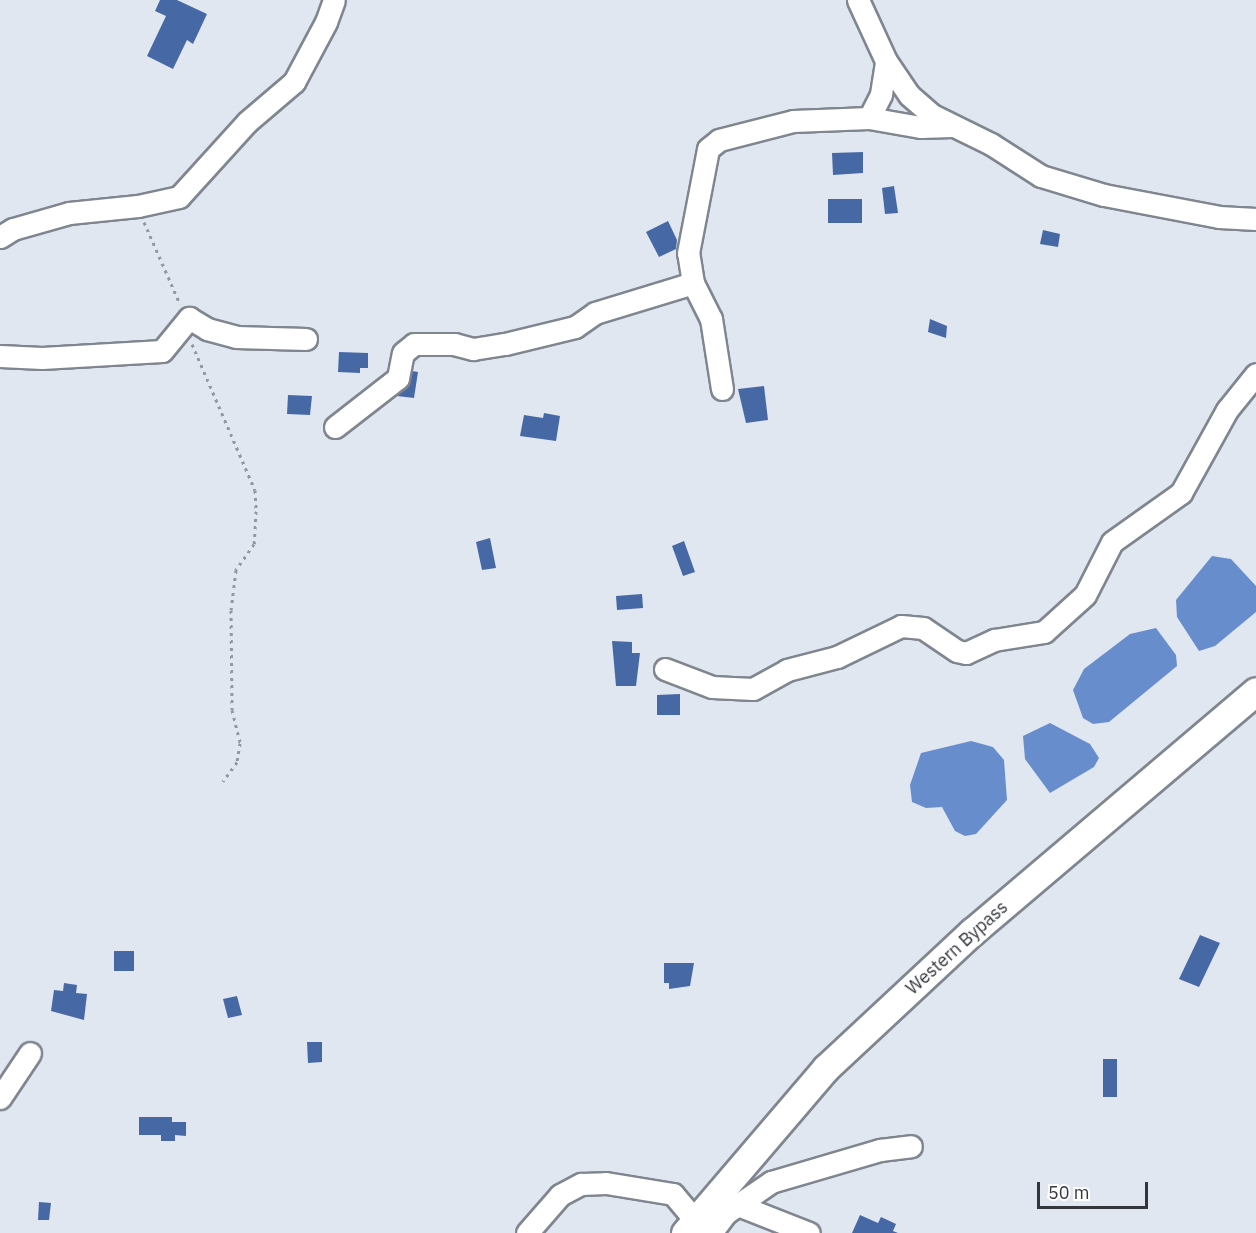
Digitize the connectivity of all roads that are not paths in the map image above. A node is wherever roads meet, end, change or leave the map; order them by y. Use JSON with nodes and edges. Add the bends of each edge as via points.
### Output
{"nodes":[{"id":1,"x":333,"y":0,"type":"edge"},
{"id":2,"x":858,"y":0,"type":"edge"},
{"id":3,"x":886,"y":61,"type":"junction"},
{"id":4,"x":869,"y":118,"type":"junction"},
{"id":5,"x":952,"y":126,"type":"junction"},
{"id":6,"x":1256,"y":219,"type":"edge"},
{"id":7,"x":0,"y":237,"type":"edge"},
{"id":8,"x":693,"y":283,"type":"junction"},
{"id":9,"x":306,"y":339,"type":"dead end"},
{"id":10,"x":0,"y":356,"type":"edge"},
{"id":11,"x":1256,"y":374,"type":"edge"},
{"id":12,"x":722,"y":389,"type":"dead end"},
{"id":13,"x":334,"y":427,"type":"dead end"},
{"id":14,"x":665,"y":669,"type":"dead end"},
{"id":15,"x":1256,"y":691,"type":"edge"},
{"id":16,"x":30,"y":1053,"type":"dead end"},
{"id":17,"x":0,"y":1098,"type":"edge"},
{"id":18,"x":911,"y":1146,"type":"dead end"},
{"id":19,"x":738,"y":1204,"type":"junction"},
{"id":20,"x":697,"y":1228,"type":"edge"},
{"id":21,"x":527,"y":1233,"type":"edge"},
{"id":22,"x":809,"y":1233,"type":"edge"}],
"edges":[{"from":1,"to":7,"type":"street","via":[[326,22],[294,82],[247,122],[180,197],[69,213],[13,228]]},
{"from":2,"to":3,"type":"street"},
{"from":3,"to":4,"type":"street","via":[[881,94]]},
{"from":3,"to":5,"type":"street","via":[[909,95]]},
{"from":4,"to":5,"type":"street","via":[[920,127]]},
{"from":4,"to":8,"type":"street","via":[[793,121],[718,140],[708,149],[688,252]]},
{"from":5,"to":6,"type":"street","via":[[991,144],[1041,176],[1090,192],[1219,217]]},
{"from":8,"to":12,"type":"street","via":[[711,319]]},
{"from":8,"to":13,"type":"street","via":[[595,313],[575,327],[506,344],[473,349],[454,344],[414,344],[403,353],[398,378]]},
{"from":9,"to":10,"type":"street","via":[[236,337],[207,329],[189,318],[162,351],[42,358]]},
{"from":11,"to":14,"type":"street","via":[[1227,410],[1181,493],[1112,542],[1085,595],[1044,632],[994,640],[966,653],[923,628],[901,626],[837,657],[787,670],[753,689],[712,687]]},
{"from":15,"to":20,"type":"main road","name":"Western Bypass","via":[[972,932],[826,1068]]},
{"from":16,"to":17,"type":"street"},
{"from":18,"to":19,"type":"street","via":[[880,1150],[771,1182]]},
{"from":19,"to":20,"type":"street"},
{"from":19,"to":22,"type":"street"},
{"from":20,"to":21,"type":"street","via":[[673,1194],[606,1182],[581,1184],[560,1194]]}]}
